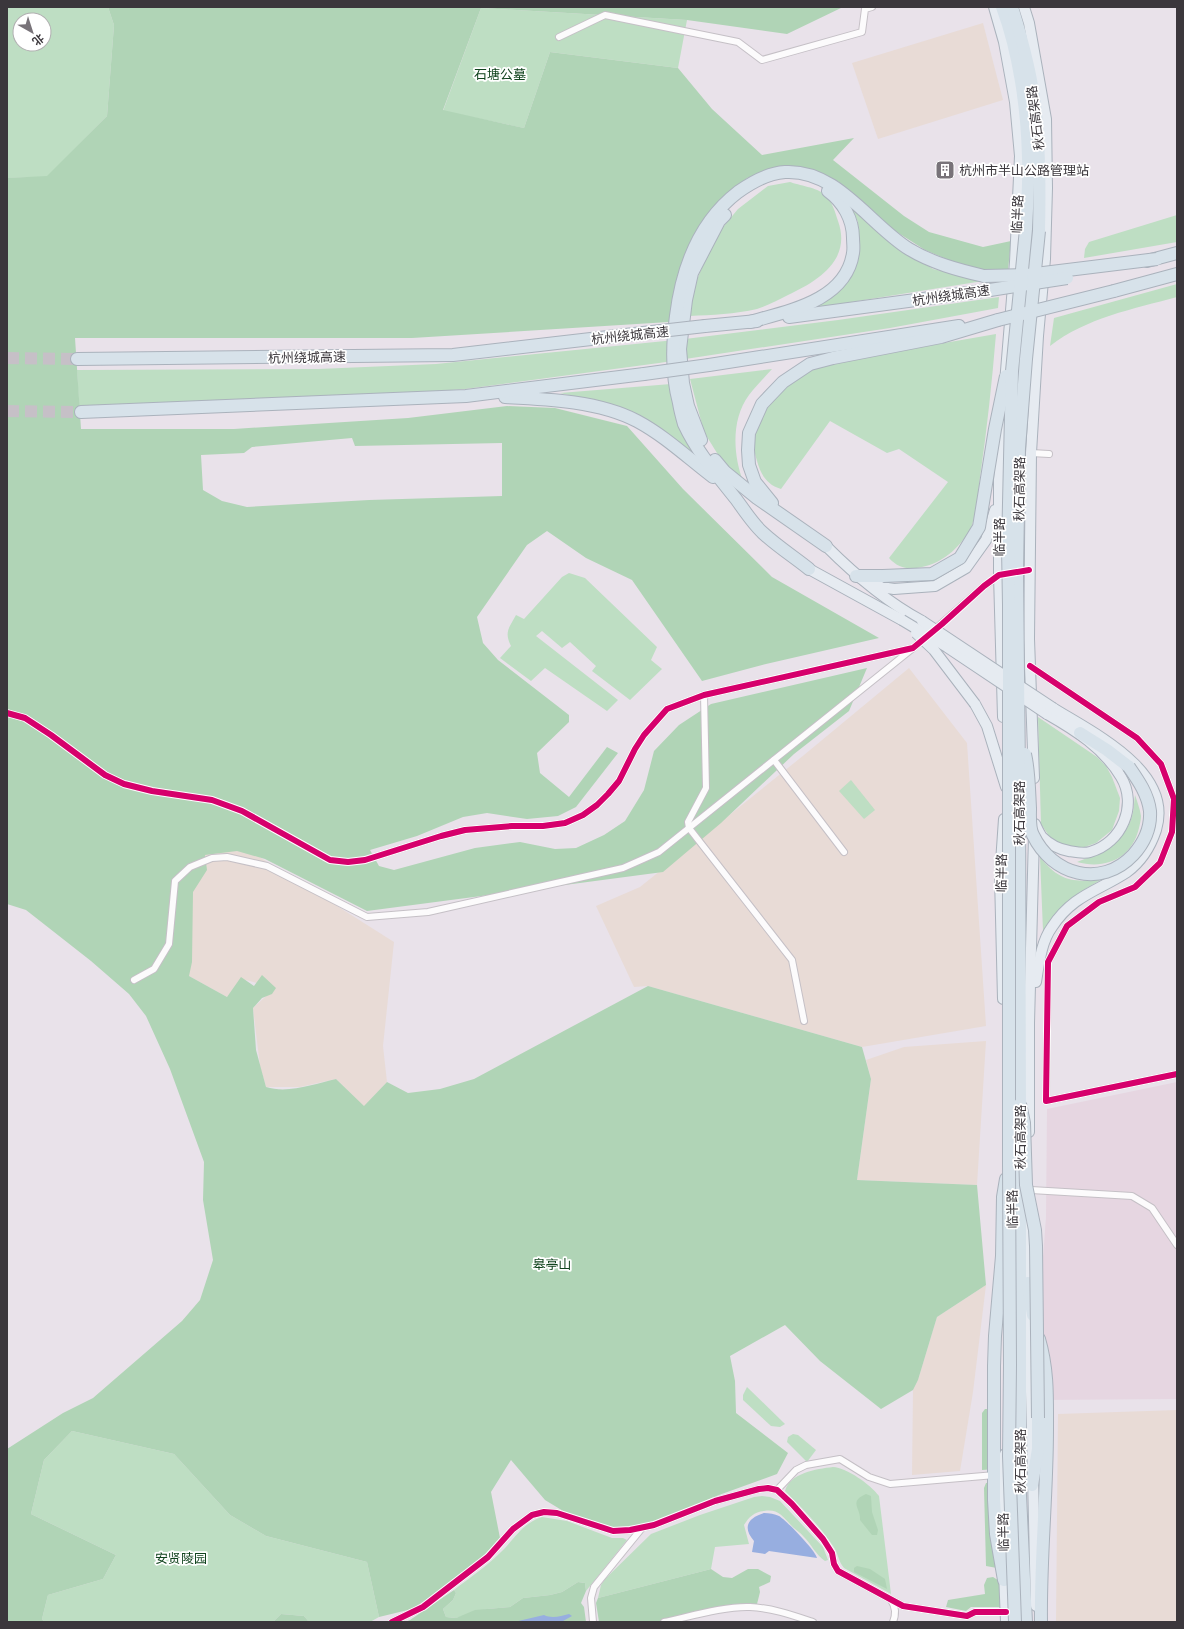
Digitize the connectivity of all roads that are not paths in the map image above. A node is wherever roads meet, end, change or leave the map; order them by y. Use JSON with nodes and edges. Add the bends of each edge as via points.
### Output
{"nodes":[{"id":1,"x":872,"y":7,"type":"edge"},
{"id":2,"x":994,"y":7,"type":"edge"},
{"id":3,"x":1002,"y":7,"type":"edge"},
{"id":4,"x":1012,"y":7,"type":"edge"},
{"id":5,"x":1024,"y":7,"type":"edge"},
{"id":6,"x":559,"y":37,"type":"dead end"},
{"id":7,"x":1177,"y":253,"type":"edge"},
{"id":8,"x":1157,"y":259,"type":"junction"},
{"id":9,"x":1177,"y":274,"type":"edge"},
{"id":10,"x":998,"y":320,"type":"junction"},
{"id":11,"x":750,"y":322,"type":"junction"},
{"id":12,"x":1015,"y":334,"type":"junction"},
{"id":13,"x":77,"y":359,"type":"tunnel mouth"},
{"id":14,"x":466,"y":396,"type":"junction"},
{"id":15,"x":81,"y":412,"type":"tunnel mouth"},
{"id":16,"x":1031,"y":453,"type":"junction"},
{"id":17,"x":1050,"y":454,"type":"dead end"},
{"id":18,"x":999,"y":480,"type":"junction"},
{"id":19,"x":727,"y":487,"type":"junction"},
{"id":20,"x":789,"y":519,"type":"junction"},
{"id":21,"x":826,"y":546,"type":"joint"},
{"id":22,"x":809,"y":569,"type":"joint"},
{"id":23,"x":1029,"y":570,"type":"junction"},
{"id":24,"x":999,"y":575,"type":"junction"},
{"id":25,"x":856,"y":576,"type":"junction"},
{"id":26,"x":902,"y":620,"type":"junction"},
{"id":27,"x":913,"y":648,"type":"junction"},
{"id":28,"x":1030,"y":666,"type":"junction"},
{"id":29,"x":704,"y":695,"type":"junction"},
{"id":30,"x":1050,"y":711,"type":"junction"},
{"id":31,"x":7,"y":713,"type":"edge"},
{"id":32,"x":1019,"y":727,"type":"junction"},
{"id":33,"x":1080,"y":733,"type":"junction"},
{"id":34,"x":774,"y":760,"type":"junction"},
{"id":35,"x":1006,"y":787,"type":"junction"},
{"id":36,"x":1035,"y":824,"type":"junction"},
{"id":37,"x":689,"y":828,"type":"junction"},
{"id":38,"x":844,"y":852,"type":"dead end"},
{"id":39,"x":134,"y":980,"type":"dead end"},
{"id":40,"x":804,"y":1021,"type":"dead end"},
{"id":41,"x":1029,"y":1023,"type":"junction"},
{"id":42,"x":1177,"y":1074,"type":"edge"},
{"id":43,"x":1020,"y":1104,"type":"junction"},
{"id":44,"x":1008,"y":1164,"type":"junction"},
{"id":45,"x":1031,"y":1190,"type":"junction"},
{"id":46,"x":1177,"y":1245,"type":"edge"},
{"id":47,"x":1028,"y":1283,"type":"junction"},
{"id":48,"x":1013,"y":1318,"type":"junction"},
{"id":49,"x":1002,"y":1474,"type":"junction"},
{"id":50,"x":1032,"y":1485,"type":"junction"},
{"id":51,"x":777,"y":1490,"type":"junction"},
{"id":52,"x":642,"y":1528,"type":"junction"},
{"id":53,"x":1010,"y":1582,"type":"junction"},
{"id":54,"x":891,"y":1600,"type":"junction"},
{"id":55,"x":967,"y":1616,"type":"junction"},
{"id":56,"x":1006,"y":1617,"type":"edge"},
{"id":57,"x":392,"y":1622,"type":"edge"},
{"id":58,"x":594,"y":1622,"type":"edge"},
{"id":59,"x":664,"y":1622,"type":"edge"},
{"id":60,"x":813,"y":1622,"type":"edge"},
{"id":61,"x":893,"y":1622,"type":"edge"},
{"id":62,"x":964,"y":1622,"type":"edge"},
{"id":63,"x":1016,"y":1622,"type":"edge"},
{"id":64,"x":1026,"y":1622,"type":"edge"},
{"id":65,"x":1036,"y":1622,"type":"edge"},
{"id":66,"x":1041,"y":1622,"type":"edge"}],
"edges":[{"from":1,"to":6,"type":"street","via":[[865,9],[862,32],[762,60],[738,42],[605,15]]},
{"from":2,"to":18,"type":"main road","name":"临半路","via":[[1004,42],[1015,102],[1020,156]]},
{"from":3,"to":12,"type":"highway","name":"秋石高架路","bridge":true,"via":[[1016,59],[1028,158],[1026,229]]},
{"from":4,"to":32,"type":"highway","name":"秋石高架路","bridge":true,"via":[[1026,56],[1035,104],[1039,157],[1039,231],[1019,448]]},
{"from":5,"to":16,"type":"main road","name":"临半路","via":[[1046,119],[1045,259]]},
{"from":7,"to":8,"type":"highway","name":"杭州绕城高速"},
{"from":8,"to":11,"type":"highway","name":"杭州绕城高速","bridge":true,"via":[[1110,271],[990,290]]},
{"from":8,"to":19,"type":"highway","bridge":true,"via":[[1027,275],[984,276],[924,258],[908,248],[844,194],[814,176],[799,172],[783,172],[765,176],[747,185],[719,210],[707,226],[689,260],[678,298],[672,348],[674,385],[684,423],[705,459]]},
{"from":9,"to":10,"type":"highway","bridge":true},
{"from":10,"to":14,"type":"highway","bridge":true,"via":[[709,365]]},
{"from":10,"to":20,"type":"highway","via":[[941,338],[810,364],[784,382],[762,404],[749,433],[748,450],[749,465],[755,482]]},
{"from":11,"to":13,"type":"highway","name":"杭州绕城高速","bridge":true,"via":[[453,355]]},
{"from":11,"to":20,"type":"highway","via":[[815,302],[830,292],[845,275],[853,254],[853,232],[848,215],[837,197],[823,187],[792,178],[777,180],[756,189],[738,201],[719,221],[692,273],[680,349],[688,406],[698,434],[707,449],[725,472],[757,498]]},
{"from":12,"to":25,"type":"highway","bridge":true,"via":[[995,428],[979,527],[960,558],[932,574]]},
{"from":12,"to":44,"type":"highway","name":"秋石高架路","bridge":true,"via":[[1008,548]]},
{"from":14,"to":15,"type":"highway"},
{"from":14,"to":19,"type":"highway","via":[[537,398],[607,410],[636,421],[662,437]]},
{"from":16,"to":17,"type":"street"},
{"from":16,"to":23,"type":"main road","name":"临半路"},
{"from":18,"to":24,"type":"main road","name":"临半路"},
{"from":18,"to":25,"type":"main road","via":[[994,515],[986,540],[966,568],[935,586],[912,588],[882,587]]},
{"from":19,"to":22,"type":"highway","via":[[762,532]]},
{"from":20,"to":21,"type":"highway"},
{"from":21,"to":25,"type":"main road"},
{"from":22,"to":26,"type":"main road"},
{"from":23,"to":24,"type":"street"},
{"from":23,"to":28,"type":"main road","name":"临半路"},
{"from":24,"to":27,"type":"street"},
{"from":24,"to":35,"type":"main road","name":"临半路"},
{"from":25,"to":30,"type":"main road","bridge":true,"via":[[898,608],[922,621]]},
{"from":26,"to":30,"type":"main road","bridge":true},
{"from":26,"to":35,"type":"main road","bridge":true,"via":[[934,650],[975,704],[987,726]]},
{"from":27,"to":29,"type":"street"},
{"from":27,"to":34,"type":"street"},
{"from":28,"to":36,"type":"main road","name":"临半路"},
{"from":28,"to":42,"type":"street","via":[[1137,738],[1161,764],[1174,799],[1172,832],[1160,863],[1135,887],[1099,902],[1067,926],[1048,962],[1046,1101]]},
{"from":29,"to":31,"type":"street","via":[[667,709],[644,735],[619,781],[597,805],[583,815],[565,823],[543,826],[465,830],[365,860],[348,862],[330,860],[242,811],[212,800],[124,784],[105,775],[25,718]]},
{"from":29,"to":37,"type":"street","via":[[706,788],[688,822]]},
{"from":30,"to":33,"type":"main road"},
{"from":30,"to":41,"type":"main road","via":[[1127,756],[1141,770],[1151,786],[1159,811],[1154,838],[1141,860],[1116,879],[1077,899],[1051,927],[1038,969]]},
{"from":32,"to":33,"type":"highway","bridge":true,"via":[[1026,757],[1032,834],[1046,856],[1072,872],[1095,874],[1118,867],[1140,848],[1150,823],[1150,810],[1140,782],[1129,768]]},
{"from":32,"to":43,"type":"highway","name":"秋石高架路","bridge":true},
{"from":33,"to":36,"type":"main road","via":[[1102,753],[1121,776],[1128,805],[1126,818],[1111,840],[1089,853],[1062,850],[1052,845],[1042,836]]},
{"from":34,"to":37,"type":"street"},
{"from":34,"to":38,"type":"street"},
{"from":35,"to":48,"type":"main road","name":"临半路","via":[[1000,877],[1011,1182]]},
{"from":36,"to":41,"type":"main road","name":"临半路"},
{"from":37,"to":39,"type":"street","via":[[659,852],[623,868],[428,912],[367,918],[267,866],[227,858],[212,858],[190,867],[175,880],[169,944],[154,969]]},
{"from":37,"to":40,"type":"street","via":[[792,960]]},
{"from":41,"to":45,"type":"main road","name":"临半路"},
{"from":43,"to":50,"type":"highway","bridge":true,"via":[[1024,1122],[1026,1185],[1036,1246],[1038,1449]]},
{"from":43,"to":64,"type":"highway","name":"秋石高架路","bridge":true,"via":[[1020,1495]]},
{"from":44,"to":53,"type":"highway","name":"秋石高架路","bridge":true},
{"from":44,"to":53,"type":"highway","bridge":true,"via":[[1003,1197],[1002,1256],[995,1336],[994,1500],[996,1534]]},
{"from":45,"to":46,"type":"street","via":[[1132,1196],[1152,1208]]},
{"from":45,"to":47,"type":"main road","name":"临半路"},
{"from":47,"to":50,"type":"main road","name":"临半路"},
{"from":47,"to":66,"type":"highway","via":[[1034,1323],[1046,1368],[1047,1447],[1040,1574]]},
{"from":48,"to":49,"type":"main road","name":"临半路","via":[[1013,1395]]},
{"from":48,"to":53,"type":"highway","bridge":true,"via":[[1006,1350],[1004,1391],[1005,1516]]},
{"from":49,"to":51,"type":"street","via":[[890,1484],[869,1477],[840,1459],[806,1465],[796,1470]]},
{"from":49,"to":53,"type":"main road","name":"临半路"},
{"from":50,"to":65,"type":"main road","name":"临半路"},
{"from":51,"to":52,"type":"street","via":[[759,1489]]},
{"from":51,"to":54,"type":"street","via":[[823,1539],[832,1553],[838,1571]]},
{"from":52,"to":57,"type":"street","via":[[613,1531],[557,1513],[544,1512],[532,1515],[513,1529],[488,1557],[423,1607]]},
{"from":52,"to":58,"type":"street","via":[[594,1587],[591,1598]]},
{"from":53,"to":56,"type":"main road","name":"临半路"},
{"from":53,"to":63,"type":"highway","name":"秋石高架路","bridge":true},
{"from":54,"to":55,"type":"street","via":[[903,1606]]},
{"from":54,"to":61,"type":"street","via":[[896,1611]]},
{"from":55,"to":56,"type":"street","via":[[975,1612]]},
{"from":55,"to":62,"type":"street"},
{"from":59,"to":60,"type":"street","via":[[749,1607],[780,1611]]}]}
